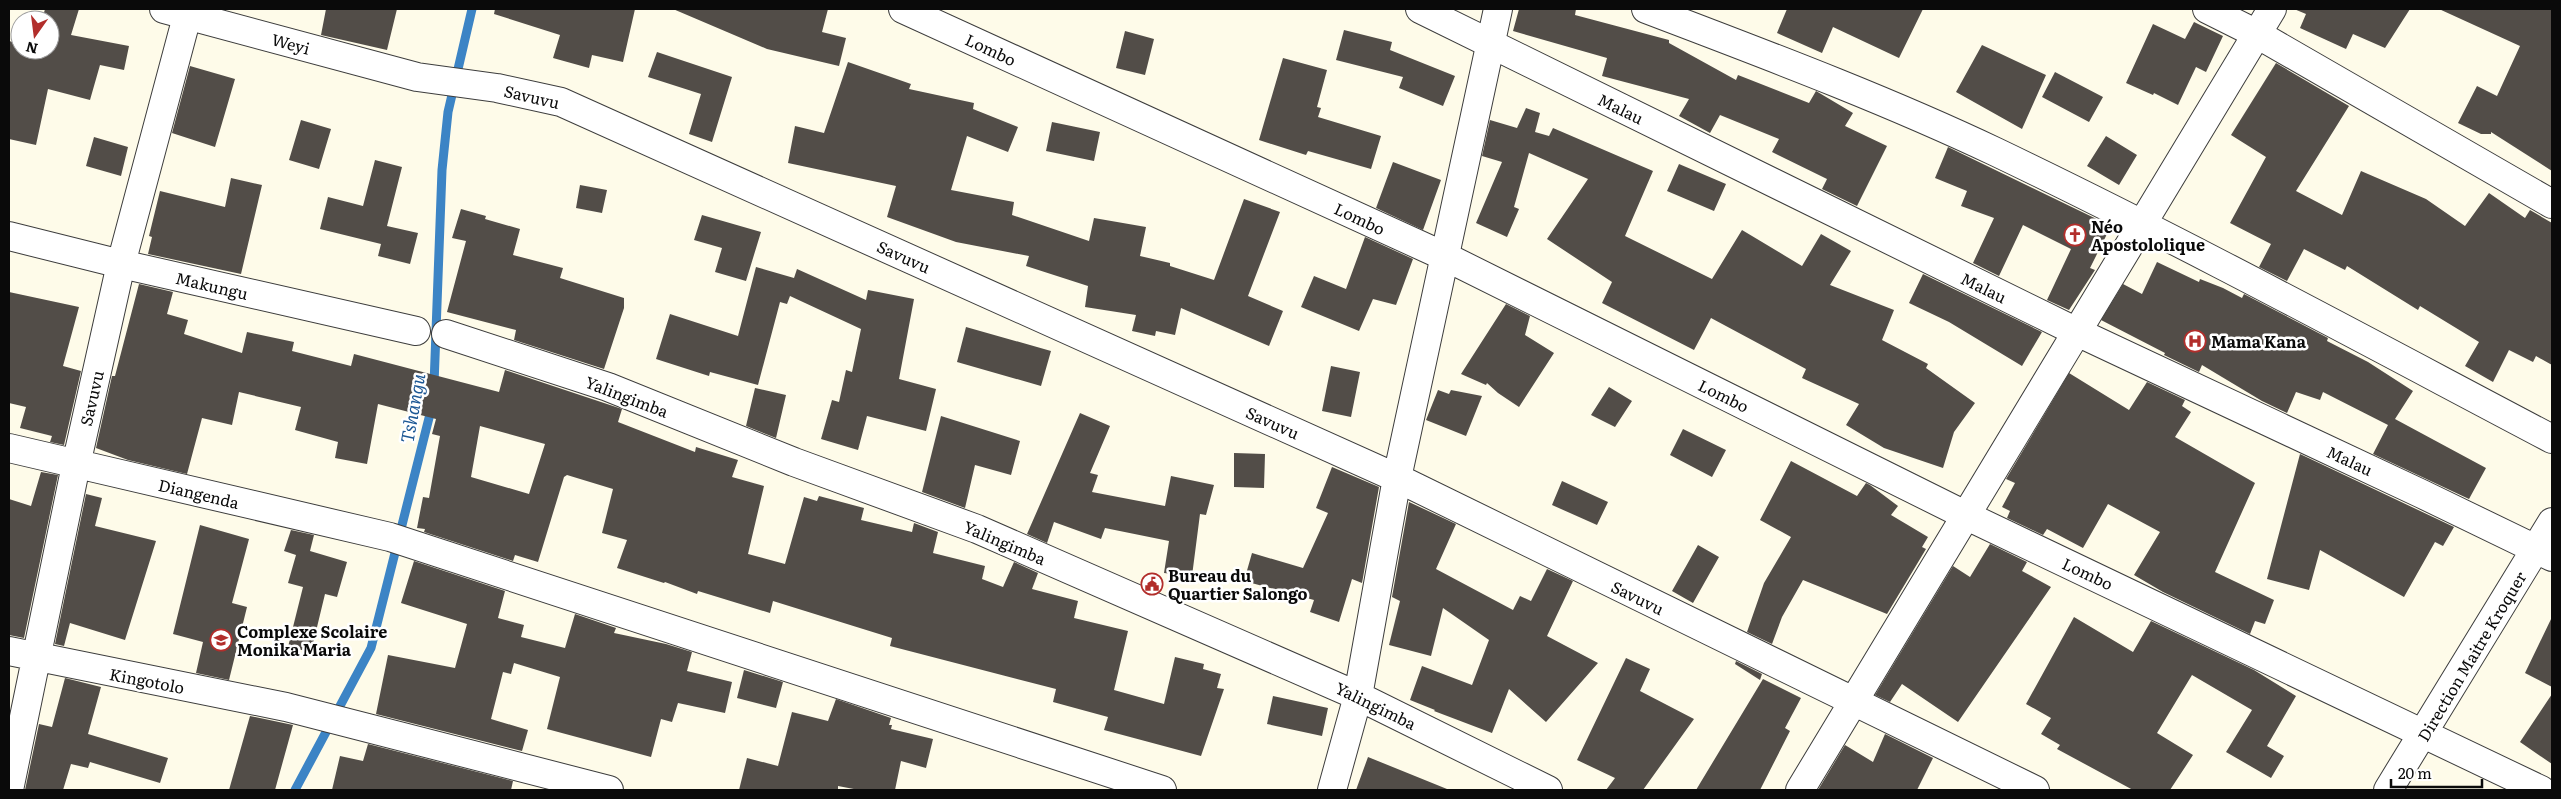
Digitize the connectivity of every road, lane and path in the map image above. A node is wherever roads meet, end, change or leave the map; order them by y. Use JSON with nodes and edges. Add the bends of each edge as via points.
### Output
{"nodes":[{"id":1,"x":903,"y":9,"type":"edge"},
{"id":2,"x":1420,"y":9,"type":"edge"},
{"id":3,"x":1498,"y":9,"type":"edge"},
{"id":4,"x":1646,"y":9,"type":"edge"},
{"id":5,"x":2206,"y":9,"type":"edge"},
{"id":6,"x":2272,"y":9,"type":"edge"},
{"id":7,"x":180,"y":11,"type":"edge"},
{"id":8,"x":2257,"y":34,"type":"junction"},
{"id":9,"x":1492,"y":44,"type":"junction"},
{"id":10,"x":497,"y":88,"type":"joint"},
{"id":11,"x":2552,"y":204,"type":"edge"},
{"id":12,"x":2143,"y":224,"type":"junction"},
{"id":13,"x":9,"y":236,"type":"edge"},
{"id":14,"x":1446,"y":257,"type":"junction"},
{"id":15,"x":121,"y":264,"type":"junction"},
{"id":16,"x":416,"y":331,"type":"dead end"},
{"id":17,"x":2075,"y":332,"type":"junction"},
{"id":18,"x":446,"y":334,"type":"dead end"},
{"id":19,"x":2552,"y":439,"type":"edge"},
{"id":20,"x":9,"y":448,"type":"edge"},
{"id":21,"x":76,"y":465,"type":"junction"},
{"id":22,"x":1397,"y":478,"type":"junction"},
{"id":23,"x":1965,"y":515,"type":"junction"},
{"id":24,"x":2552,"y":522,"type":"edge"},
{"id":25,"x":2544,"y":553,"type":"edge"},
{"id":26,"x":9,"y":652,"type":"edge"},
{"id":27,"x":38,"y":658,"type":"junction"},
{"id":28,"x":1358,"y":696,"type":"junction"},
{"id":29,"x":1853,"y":702,"type":"junction"},
{"id":30,"x":2424,"y":734,"type":"junction"},
{"id":31,"x":9,"y":790,"type":"edge"},
{"id":32,"x":609,"y":790,"type":"edge"},
{"id":33,"x":1162,"y":790,"type":"edge"},
{"id":34,"x":1332,"y":790,"type":"edge"},
{"id":35,"x":1548,"y":790,"type":"edge"},
{"id":36,"x":1800,"y":790,"type":"edge"},
{"id":37,"x":2035,"y":790,"type":"edge"},
{"id":38,"x":2388,"y":790,"type":"edge"},
{"id":39,"x":2541,"y":790,"type":"edge"}],
"edges":[{"from":1,"to":14,"type":"street","name":"Lombo"},
{"from":2,"to":9,"type":"street","name":"Malau"},
{"from":3,"to":9,"type":"street"},
{"from":4,"to":12,"type":"street","via":[[1834,80],[1994,151]]},
{"from":5,"to":8,"type":"street"},
{"from":6,"to":8,"type":"street"},
{"from":7,"to":10,"type":"street","name":"Weyi","via":[[417,77]]},
{"from":7,"to":15,"type":"street","name":"Savuvu"},
{"from":8,"to":11,"type":"street"},
{"from":8,"to":12,"type":"street"},
{"from":9,"to":14,"type":"street"},
{"from":9,"to":17,"type":"street","name":"Malau"},
{"from":10,"to":22,"type":"street","name":"Savuvu","via":[[561,102]]},
{"from":12,"to":17,"type":"street"},
{"from":12,"to":19,"type":"street"},
{"from":13,"to":15,"type":"street","name":"Makungu"},
{"from":14,"to":22,"type":"street"},
{"from":14,"to":23,"type":"street","name":"Lombo"},
{"from":15,"to":16,"type":"street","name":"Makungu"},
{"from":15,"to":21,"type":"street","name":"Savuvu"},
{"from":17,"to":23,"type":"street"},
{"from":17,"to":25,"type":"street","name":"Malau"},
{"from":18,"to":28,"type":"street","name":"Yalingimba","via":[[608,387],[794,462],[978,530]]},
{"from":20,"to":21,"type":"street","name":"Diangenda"},
{"from":21,"to":27,"type":"street","name":"Savuvu"},
{"from":21,"to":33,"type":"street","name":"Diangenda","via":[[397,540]]},
{"from":22,"to":28,"type":"street"},
{"from":22,"to":29,"type":"street","name":"Savuvu"},
{"from":23,"to":29,"type":"street"},
{"from":23,"to":30,"type":"street","name":"Lombo"},
{"from":24,"to":25,"type":"street","name":"Direction Maitre Kroquer"},
{"from":25,"to":30,"type":"street","name":"Direction Maitre Kroquer"},
{"from":26,"to":27,"type":"street","name":"Kingotolo"},
{"from":27,"to":31,"type":"street","name":"Savuvu"},
{"from":27,"to":32,"type":"street","name":"Kingotolo","via":[[286,708]]},
{"from":28,"to":34,"type":"street"},
{"from":28,"to":35,"type":"street","name":"Yalingimba"},
{"from":29,"to":36,"type":"street"},
{"from":29,"to":37,"type":"street","name":"Savuvu"},
{"from":30,"to":38,"type":"street","name":"Direction Maitre Kroquer"},
{"from":30,"to":39,"type":"street","name":"Lombo"}]}
